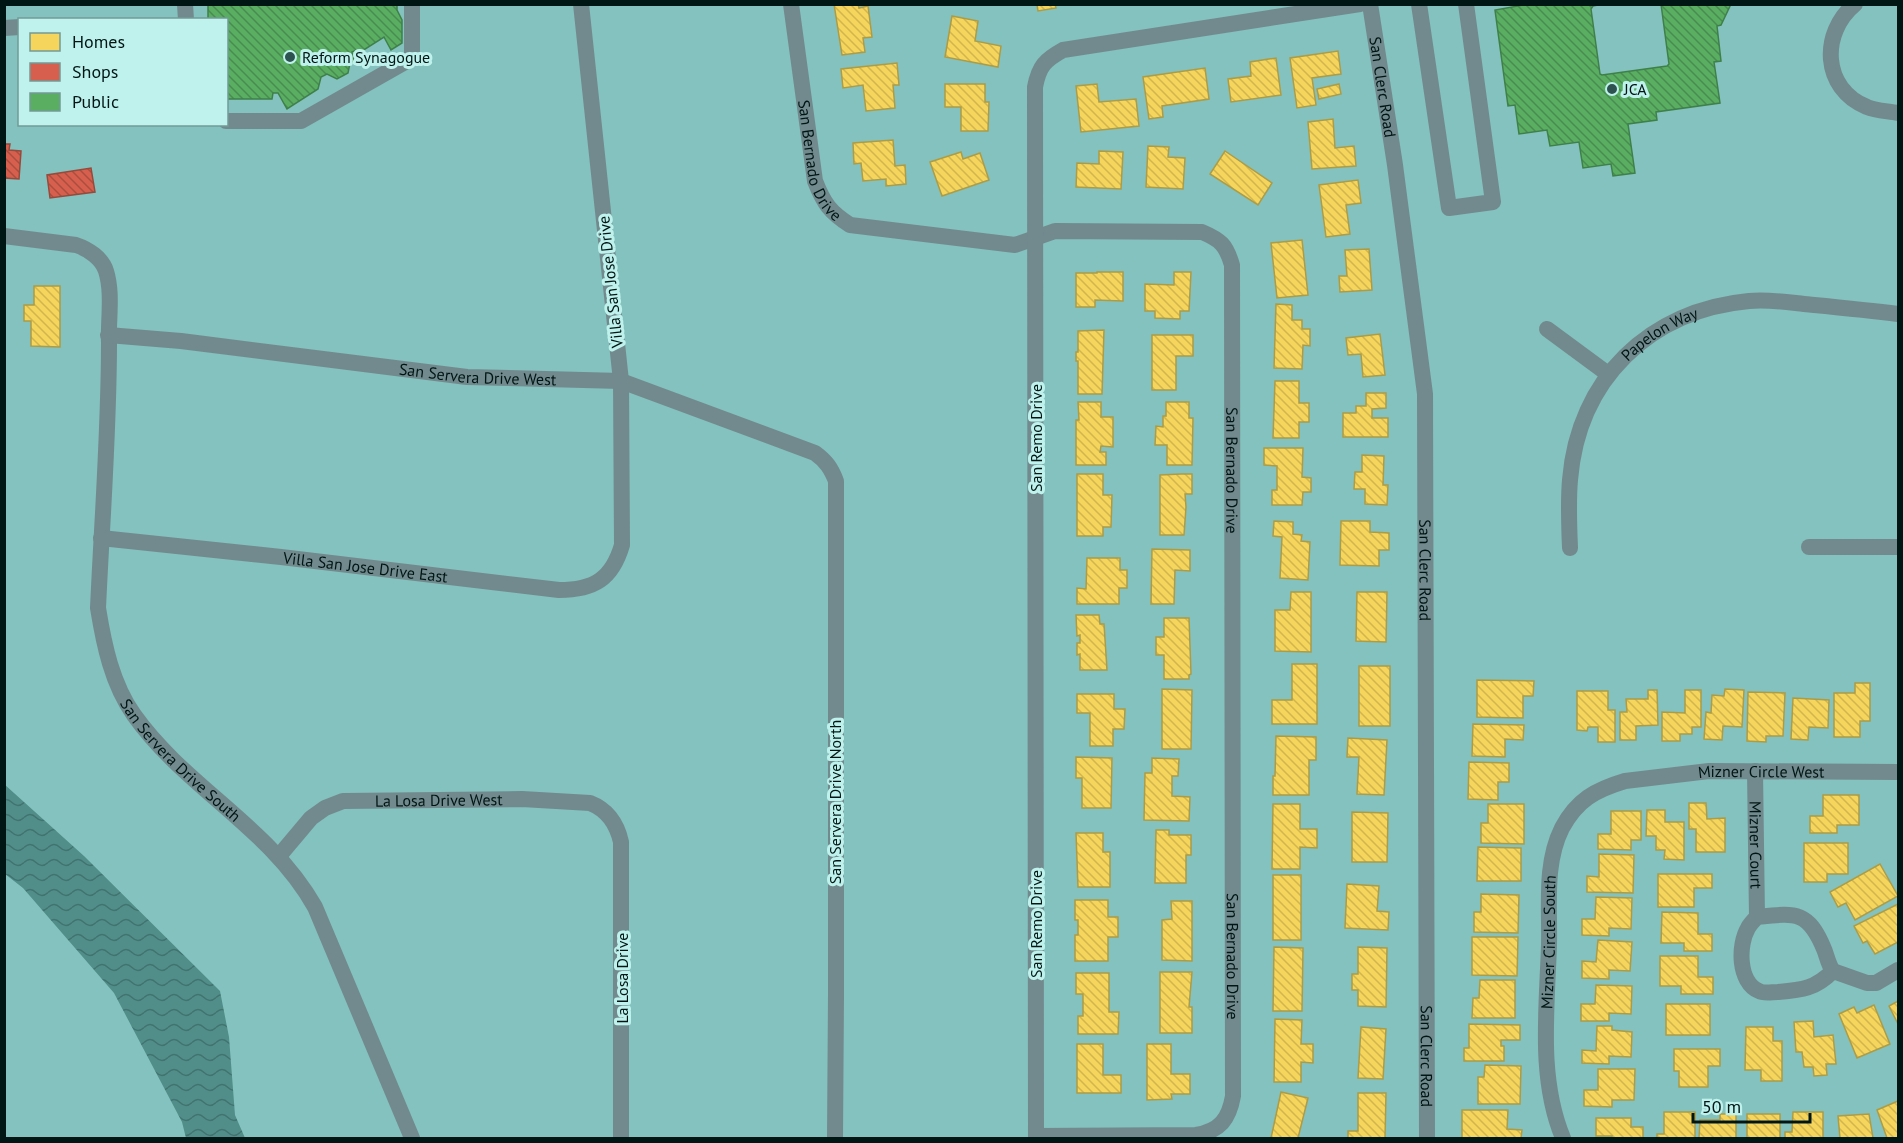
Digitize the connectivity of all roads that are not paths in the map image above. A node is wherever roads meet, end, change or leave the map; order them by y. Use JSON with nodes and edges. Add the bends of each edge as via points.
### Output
{"nodes":[{"id":1,"x":412,"y":4,"type":"edge"},
{"id":2,"x":581,"y":4,"type":"edge"},
{"id":3,"x":791,"y":4,"type":"edge"},
{"id":4,"x":1360,"y":4,"type":"edge"},
{"id":5,"x":1370,"y":4,"type":"edge"},
{"id":6,"x":1419,"y":4,"type":"edge"},
{"id":7,"x":1466,"y":4,"type":"edge"},
{"id":8,"x":1855,"y":4,"type":"edge"},
{"id":9,"x":1899,"y":113,"type":"edge"},
{"id":10,"x":228,"y":121,"type":"edge"},
{"id":11,"x":4,"y":236,"type":"edge"},
{"id":12,"x":1035,"y":238,"type":"junction"},
{"id":13,"x":1899,"y":314,"type":"edge"},
{"id":14,"x":1547,"y":329,"type":"dead end"},
{"id":15,"x":108,"y":335,"type":"junction"},
{"id":16,"x":1608,"y":374,"type":"junction"},
{"id":17,"x":621,"y":381,"type":"junction"},
{"id":18,"x":830,"y":467,"type":"joint"},
{"id":19,"x":101,"y":538,"type":"junction"},
{"id":20,"x":1899,"y":547,"type":"edge"},
{"id":21,"x":1570,"y":548,"type":"dead end"},
{"id":22,"x":1809,"y":548,"type":"dead end"},
{"id":23,"x":617,"y":561,"type":"joint"},
{"id":24,"x":1755,"y":771,"type":"junction"},
{"id":25,"x":1899,"y":772,"type":"edge"},
{"id":26,"x":1625,"y":781,"type":"joint"},
{"id":27,"x":613,"y":820,"type":"joint"},
{"id":28,"x":279,"y":856,"type":"junction"},
{"id":29,"x":1757,"y":917,"type":"junction"},
{"id":30,"x":1899,"y":970,"type":"edge"},
{"id":31,"x":1833,"y":971,"type":"junction"},
{"id":32,"x":1036,"y":1137,"type":"edge"},
{"id":33,"x":412,"y":1138,"type":"edge"},
{"id":34,"x":621,"y":1138,"type":"edge"},
{"id":35,"x":835,"y":1138,"type":"edge"},
{"id":36,"x":1427,"y":1138,"type":"edge"},
{"id":37,"x":1563,"y":1138,"type":"edge"}],
"edges":[{"from":1,"to":10,"type":"street","via":[[412,58],[302,121]]},
{"from":2,"to":17,"type":"street","name":"Villa San Jose Drive"},
{"from":3,"to":12,"type":"street","name":"San Bernado Drive","via":[[815,181],[822,201],[835,215],[850,225],[1015,245]]},
{"from":4,"to":12,"type":"street","name":"San Remo Drive","via":[[1063,50],[1048,58],[1038,72],[1035,87]]},
{"from":5,"to":36,"type":"street","name":"San Clerc Road","via":[[1425,394]]},
{"from":6,"to":7,"type":"street","via":[[1449,208],[1492,202]]},
{"from":8,"to":9,"type":"street","via":[[1833,32],[1830,53],[1834,74],[1847,94],[1867,107]]},
{"from":11,"to":15,"type":"street","name":"San Servera Drive South","via":[[76,245],[101,261],[109,285]]},
{"from":12,"to":32,"type":"street","name":"San Remo Drive"},
{"from":12,"to":32,"type":"street","name":"San Bernado Drive","via":[[1054,231],[1202,232],[1216,238],[1227,250],[1232,265],[1233,1096],[1230,1111],[1209,1133]]},
{"from":13,"to":16,"type":"street","name":"Papelon Way","via":[[1778,301],[1718,305],[1659,328]]},
{"from":14,"to":16,"type":"street"},
{"from":15,"to":17,"type":"street","name":"San Servera Drive West","via":[[467,377]]},
{"from":15,"to":19,"type":"street","name":"San Servera Drive South"},
{"from":16,"to":21,"type":"street","name":"Papelon Way","via":[[1587,412],[1573,462]]},
{"from":17,"to":18,"type":"street","name":"San Servera Drive West","via":[[815,453]]},
{"from":17,"to":23,"type":"street","name":"Villa San Jose Drive","via":[[622,545]]},
{"from":18,"to":35,"type":"street","name":"San Servera Drive North","via":[[836,481]]},
{"from":19,"to":23,"type":"street","name":"Villa San Jose Drive East","via":[[559,590],[582,589],[601,580]]},
{"from":19,"to":28,"type":"street","name":"San Servera Drive South","via":[[98,608],[103,640],[115,678],[134,715],[182,768]]},
{"from":20,"to":22,"type":"street"},
{"from":24,"to":25,"type":"street","name":"Mizner Circle West"},
{"from":24,"to":26,"type":"street","name":"Mizner Circle West","via":[[1709,771]]},
{"from":24,"to":29,"type":"street","name":"Mizner Court"},
{"from":26,"to":37,"type":"street","name":"Mizner Circle South","via":[[1582,800],[1562,829],[1550,865],[1547,1067],[1554,1117]]},
{"from":27,"to":28,"type":"street","name":"La Losa Drive West","via":[[590,803],[352,800],[325,808],[311,818]]},
{"from":27,"to":34,"type":"street","name":"La Losa Drive","via":[[621,842]]},
{"from":28,"to":33,"type":"street","name":"San Servera Drive South","via":[[315,907]]},
{"from":29,"to":31,"type":"street","via":[[1789,915],[1809,922]]},
{"from":29,"to":31,"type":"street","via":[[1747,928],[1742,962],[1745,977],[1761,993],[1802,990],[1821,982]]},
{"from":30,"to":31,"type":"street","via":[[1876,983]]}]}
